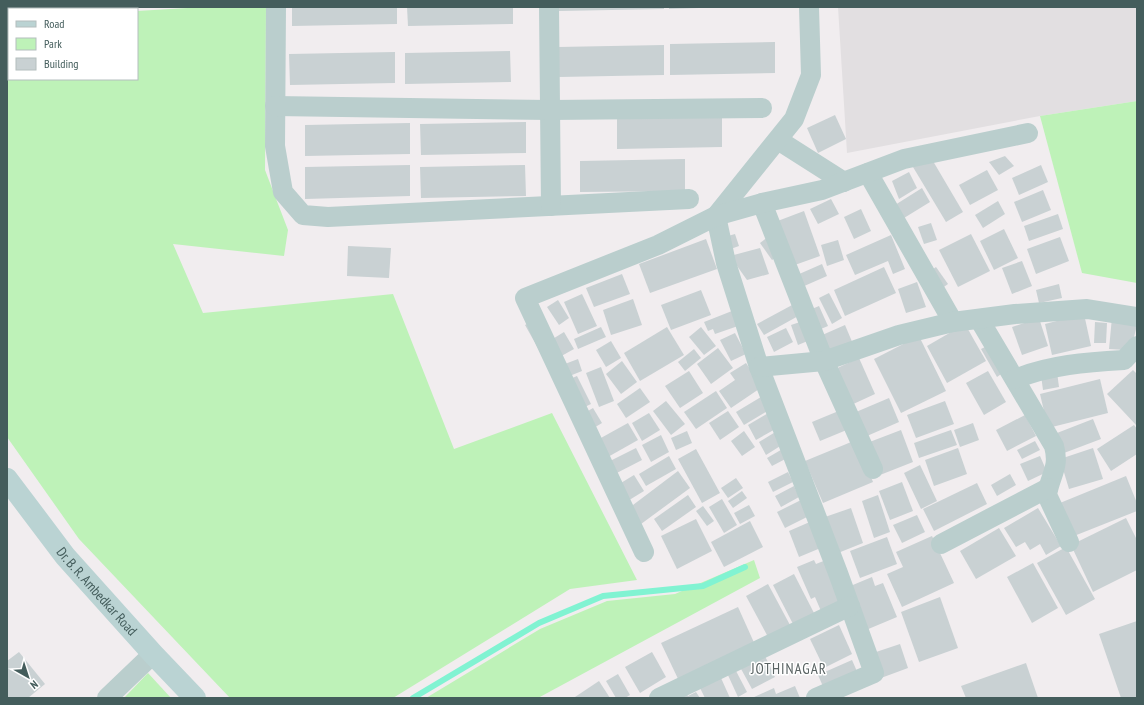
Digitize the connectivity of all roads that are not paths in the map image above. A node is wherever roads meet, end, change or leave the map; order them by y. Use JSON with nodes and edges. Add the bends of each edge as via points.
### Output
{"nodes":[{"id":1,"x":276,"y":7,"type":"edge"},
{"id":2,"x":549,"y":7,"type":"edge"},
{"id":3,"x":809,"y":7,"type":"edge"},
{"id":4,"x":275,"y":106,"type":"junction"},
{"id":5,"x":762,"y":108,"type":"dead end"},
{"id":6,"x":550,"y":110,"type":"junction"},
{"id":7,"x":1028,"y":133,"type":"dead end"},
{"id":8,"x":778,"y":140,"type":"junction"},
{"id":9,"x":868,"y":173,"type":"junction"},
{"id":10,"x":844,"y":182,"type":"junction"},
{"id":11,"x":689,"y":199,"type":"dead end"},
{"id":12,"x":762,"y":203,"type":"junction"},
{"id":13,"x":551,"y":206,"type":"junction"},
{"id":14,"x":716,"y":216,"type":"junction"},
{"id":15,"x":1137,"y":317,"type":"edge"},
{"id":16,"x":978,"y":318,"type":"junction"},
{"id":17,"x":953,"y":322,"type":"junction"},
{"id":18,"x":1137,"y":346,"type":"edge"},
{"id":19,"x":824,"y":361,"type":"junction"},
{"id":20,"x":759,"y":367,"type":"junction"},
{"id":21,"x":1015,"y":380,"type":"junction"},
{"id":22,"x":873,"y":469,"type":"dead end"},
{"id":23,"x":7,"y":479,"type":"edge"},
{"id":24,"x":1048,"y":488,"type":"junction"},
{"id":25,"x":1069,"y":542,"type":"dead end"},
{"id":26,"x":941,"y":544,"type":"dead end"},
{"id":27,"x":644,"y":552,"type":"dead end"},
{"id":28,"x":850,"y":606,"type":"junction"},
{"id":29,"x":153,"y":654,"type":"junction"},
{"id":30,"x":107,"y":698,"type":"edge"},
{"id":31,"x":195,"y":698,"type":"edge"},
{"id":32,"x":658,"y":698,"type":"edge"},
{"id":33,"x":816,"y":698,"type":"edge"}],
"edges":[{"from":1,"to":4,"type":"street"},
{"from":2,"to":6,"type":"street"},
{"from":3,"to":8,"type":"street","via":[[811,75],[794,119]]},
{"from":4,"to":6,"type":"street"},
{"from":4,"to":13,"type":"street","via":[[275,146],[283,192],[303,215],[328,217]]},
{"from":5,"to":6,"type":"street"},
{"from":6,"to":13,"type":"street"},
{"from":7,"to":9,"type":"street","via":[[904,159]]},
{"from":8,"to":10,"type":"street"},
{"from":8,"to":14,"type":"street"},
{"from":9,"to":10,"type":"street"},
{"from":9,"to":17,"type":"street"},
{"from":10,"to":12,"type":"street","via":[[822,190]]},
{"from":11,"to":13,"type":"street"},
{"from":12,"to":14,"type":"street"},
{"from":12,"to":19,"type":"street"},
{"from":14,"to":20,"type":"street","via":[[726,263]]},
{"from":14,"to":27,"type":"street","via":[[658,245],[525,298]]},
{"from":15,"to":16,"type":"street","via":[[1087,309]]},
{"from":16,"to":17,"type":"street"},
{"from":16,"to":21,"type":"street"},
{"from":17,"to":19,"type":"street","via":[[899,335]]},
{"from":18,"to":21,"type":"street","via":[[1124,360],[1053,367]]},
{"from":19,"to":20,"type":"street"},
{"from":19,"to":22,"type":"street"},
{"from":20,"to":28,"type":"street"},
{"from":21,"to":24,"type":"street","via":[[1054,446],[1057,464]]},
{"from":23,"to":29,"type":"street","name":"Dr. B. R. Ambedkar Road","via":[[65,556]]},
{"from":24,"to":25,"type":"street","via":[[1047,495]]},
{"from":24,"to":26,"type":"street"},
{"from":28,"to":32,"type":"street"},
{"from":28,"to":33,"type":"street","via":[[874,673]]},
{"from":29,"to":30,"type":"street"},
{"from":29,"to":31,"type":"street","name":"Dr. B. R. Ambedkar Road"}]}
